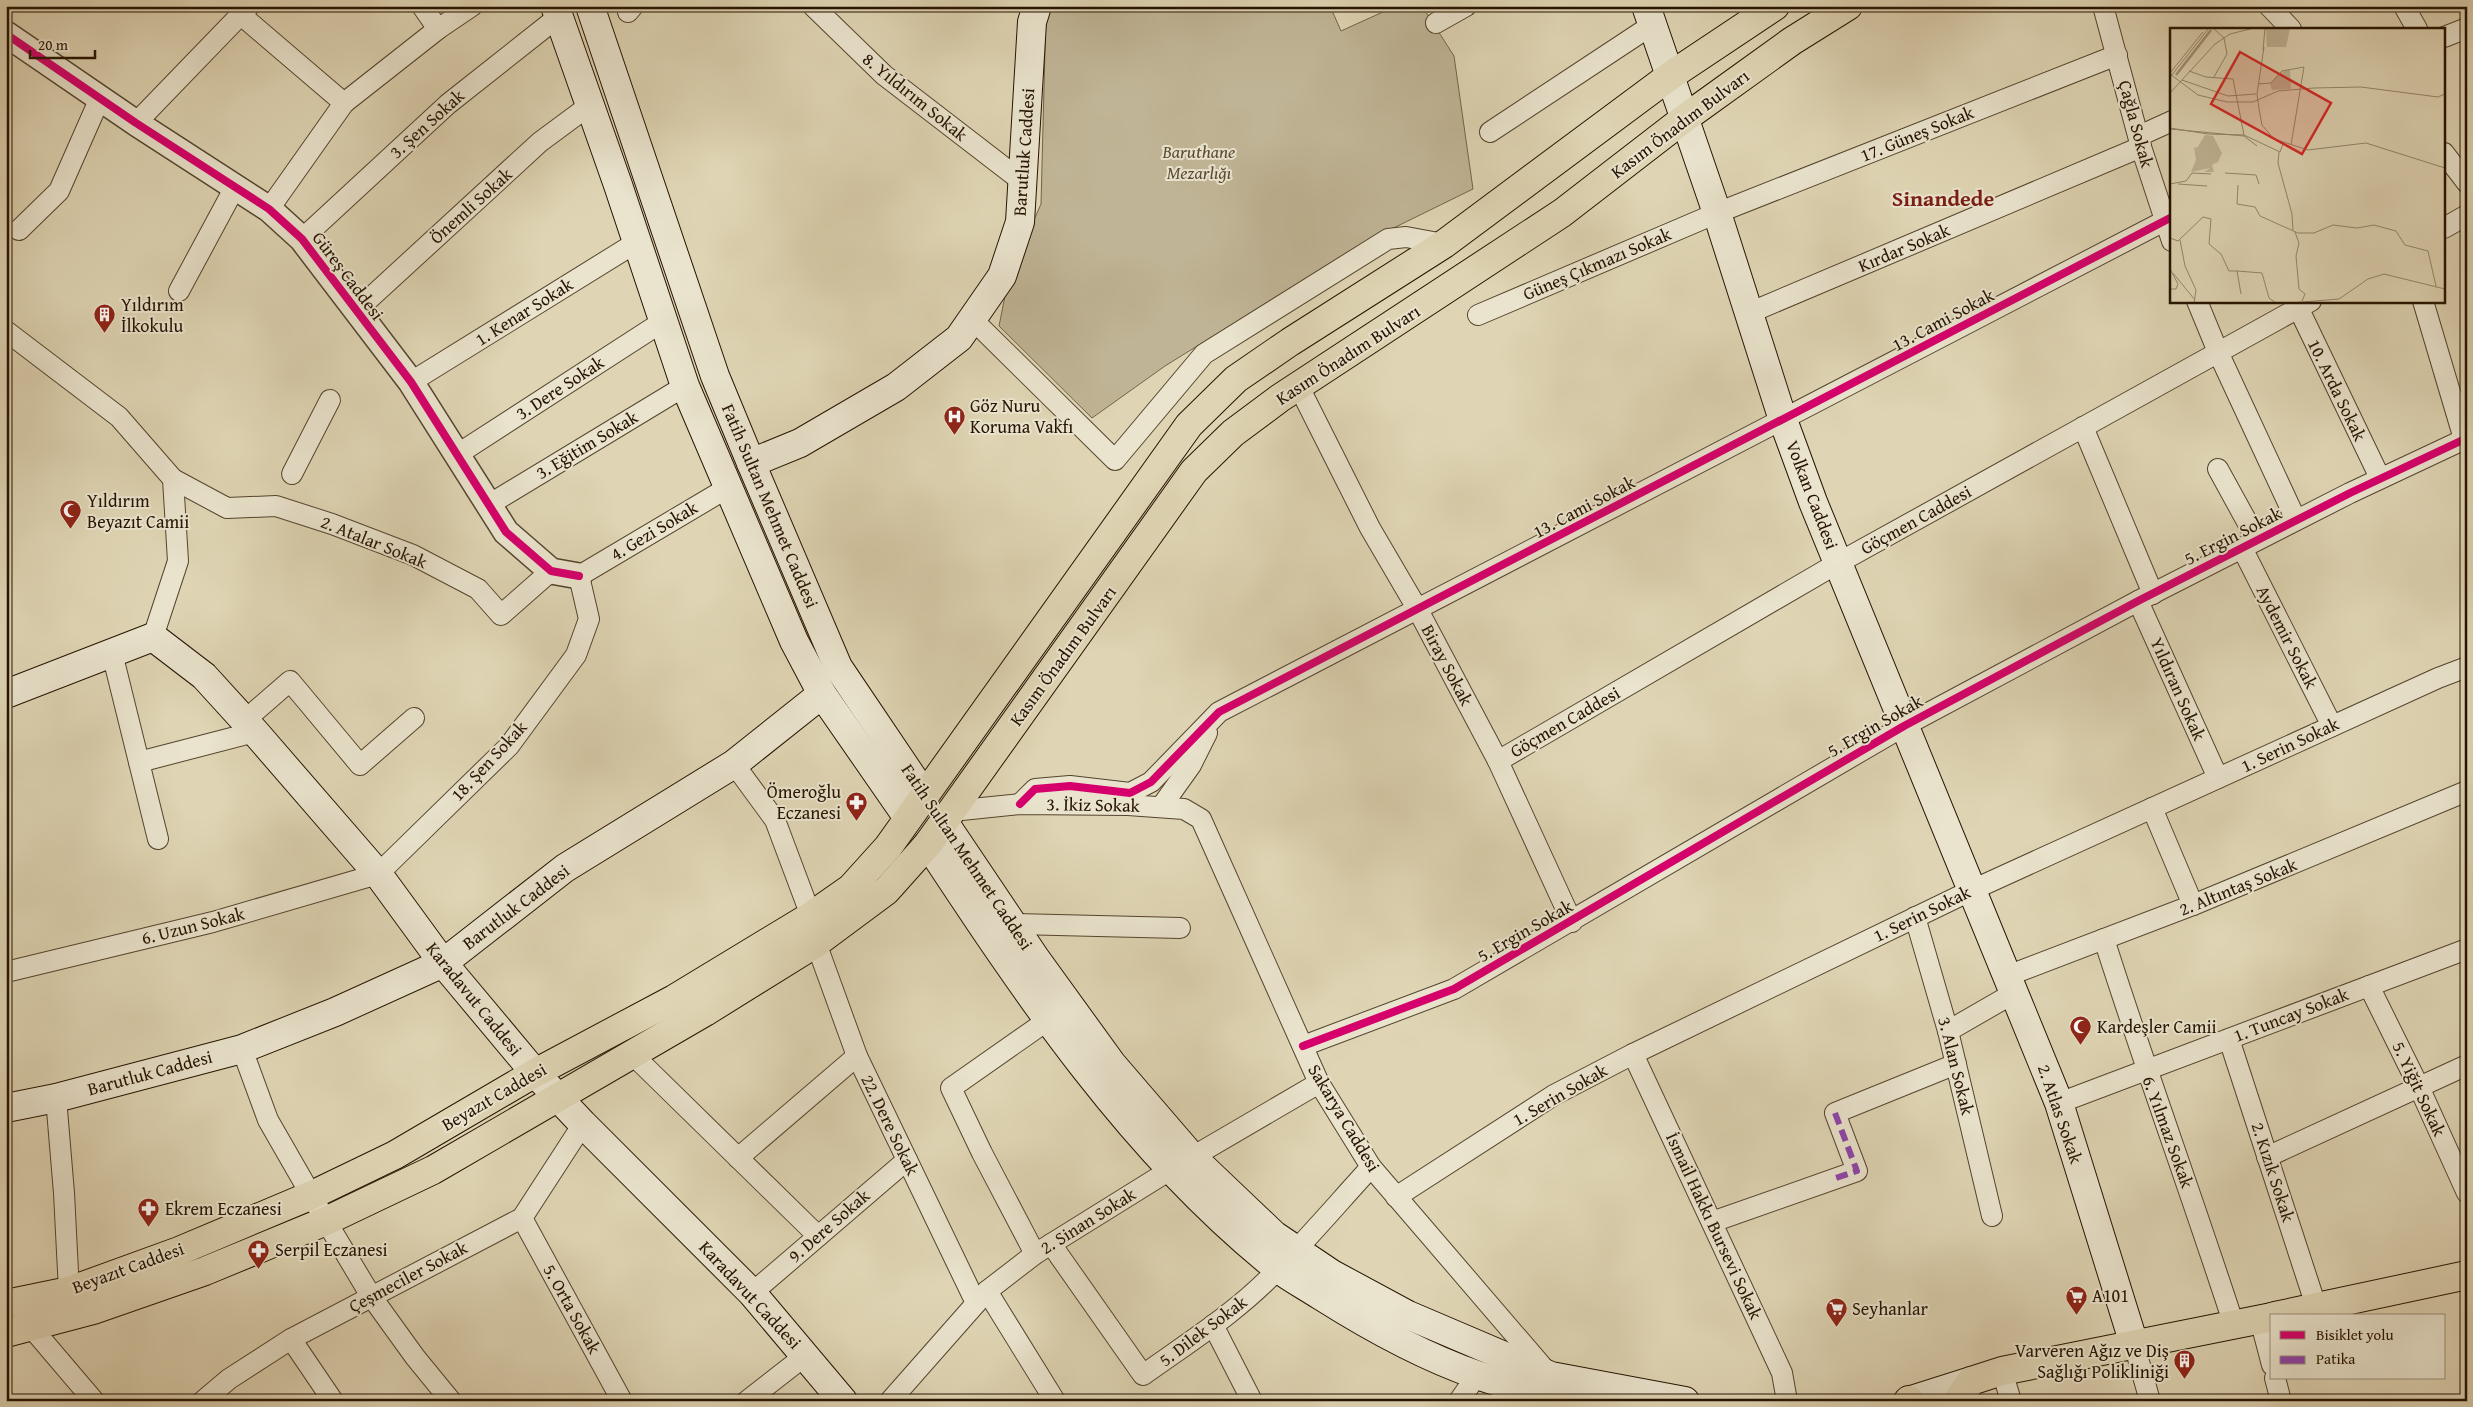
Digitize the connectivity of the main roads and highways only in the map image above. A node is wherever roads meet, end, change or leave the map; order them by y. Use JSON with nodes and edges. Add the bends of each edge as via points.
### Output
{"nodes":[{"id":1,"x":590,"y":6,"type":"edge"},
{"id":2,"x":1037,"y":6,"type":"edge"},
{"id":3,"x":1775,"y":6,"type":"edge"},
{"id":4,"x":1848,"y":6,"type":"edge"},
{"id":5,"x":557,"y":12,"type":"edge"},
{"id":6,"x":1649,"y":15,"type":"edge"},
{"id":7,"x":1670,"y":76,"type":"junction"},
{"id":8,"x":1685,"y":118,"type":"junction"},
{"id":9,"x":751,"y":463,"type":"junction"},
{"id":10,"x":6,"y":694,"type":"edge"},
{"id":11,"x":822,"y":694,"type":"junction"},
{"id":12,"x":925,"y":796,"type":"junction"},
{"id":13,"x":948,"y":816,"type":"junction"},
{"id":14,"x":908,"y":818,"type":"junction"},
{"id":15,"x":928,"y":844,"type":"junction"},
{"id":16,"x":1970,"y":891,"type":"joint"},
{"id":17,"x":442,"y":963,"type":"junction"},
{"id":18,"x":535,"y":1073,"type":"junction"},
{"id":19,"x":556,"y":1097,"type":"junction"},
{"id":20,"x":6,"y":1108,"type":"edge"},
{"id":21,"x":1181,"y":1163,"type":"junction"},
{"id":22,"x":1286,"y":1260,"type":"junction"},
{"id":23,"x":2467,"y":1275,"type":"edge"},
{"id":24,"x":6,"y":1304,"type":"edge"},
{"id":25,"x":2282,"y":1314,"type":"edge"},
{"id":26,"x":2269,"y":1317,"type":"edge"},
{"id":27,"x":18,"y":1330,"type":"edge"},
{"id":28,"x":2134,"y":1344,"type":"junction"},
{"id":29,"x":1964,"y":1391,"type":"edge"},
{"id":30,"x":1551,"y":1393,"type":"edge"},
{"id":31,"x":843,"y":1401,"type":"edge"},
{"id":32,"x":1685,"y":1401,"type":"edge"},
{"id":33,"x":1909,"y":1401,"type":"edge"}],
"edges":[{"from":1,"to":9,"type":"main road","name":"Fatih Sultan Mehmet Caddesi","via":[[715,376]]},
{"from":2,"to":9,"type":"main road","name":"Barutluk Caddesi","via":[[1032,22],[1020,222],[1002,276],[959,338],[896,387],[800,443]]},
{"from":3,"to":7,"type":"main road","name":"Kasım Önadım Bulvarı"},
{"from":4,"to":8,"type":"main road","name":"Kasım Önadım Bulvarı","via":[[1792,41]]},
{"from":5,"to":11,"type":"main road","name":"Fatih Sultan Mehmet Caddesi","via":[[685,386],[794,641]]},
{"from":6,"to":7,"type":"main road","name":"Volkan Caddesi"},
{"from":7,"to":8,"type":"main road","name":"Volkan Caddesi"},
{"from":7,"to":12,"type":"main road","name":"Kasım Önadım Bulvarı","via":[[1444,244],[1236,379],[1189,426]]},
{"from":8,"to":13,"type":"main road","name":"Kasım Önadım Bulvarı","via":[[1562,213],[1233,433],[1194,471]]},
{"from":8,"to":16,"type":"main road","name":"Volkan Caddesi","via":[[1783,420]]},
{"from":9,"to":12,"type":"main road","name":"Fatih Sultan Mehmet Caddesi","via":[[838,667]]},
{"from":10,"to":17,"type":"main road","name":"Karadavut Caddesi","via":[[153,637],[204,676],[250,726],[378,874]]},
{"from":11,"to":14,"type":"main road","name":"Fatih Sultan Mehmet Caddesi"},
{"from":11,"to":17,"type":"main road","name":"Barutluk Caddesi","via":[[734,764],[565,868]]},
{"from":12,"to":13,"type":"main road","name":"Fatih Sultan Mehmet Caddesi"},
{"from":12,"to":14,"type":"main road","name":"Beyazıt Caddesi"},
{"from":13,"to":15,"type":"main road","name":"Kasım Önadım Bulvarı"},
{"from":13,"to":21,"type":"main road","name":"Fatih Sultan Mehmet Caddesi","via":[[1012,924]]},
{"from":14,"to":15,"type":"main road","name":"Fatih Sultan Mehmet Caddesi"},
{"from":14,"to":18,"type":"main road","name":"Beyazıt Caddesi","via":[[888,847],[851,888],[811,916],[674,999]]},
{"from":15,"to":19,"type":"main road","name":"Beyazıt Caddesi","via":[[886,891],[816,942],[705,1012]]},
{"from":15,"to":21,"type":"main road","name":"Fatih Sultan Mehmet Caddesi","via":[[1048,1020]]},
{"from":16,"to":28,"type":"main road","name":"2. Atlas Sokak","via":[[2059,1103]]},
{"from":17,"to":18,"type":"main road","name":"Karadavut Caddesi"},
{"from":17,"to":20,"type":"main road","name":"Barutluk Caddesi","via":[[335,1012],[242,1049]]},
{"from":18,"to":19,"type":"main road","name":"Karadavut Caddesi"},
{"from":18,"to":24,"type":"main road","name":"Beyazıt Caddesi","via":[[395,1155],[312,1195],[179,1251],[68,1290]]},
{"from":19,"to":27,"type":"main road","name":"Beyazıt Caddesi","via":[[433,1170],[326,1221],[205,1271],[93,1310]]},
{"from":19,"to":31,"type":"main road","name":"Karadavut Caddesi","via":[[752,1293]]},
{"from":21,"to":22,"type":"main road","name":"Fatih Sultan Mehmet Caddesi","via":[[1274,1235]]},
{"from":22,"to":30,"type":"main road","name":"Fatih Sultan Mehmet Caddesi","via":[[1332,1274]]},
{"from":22,"to":30,"type":"main road","name":"Fatih Sultan Mehmet Caddesi","via":[[1362,1322],[1477,1375]]},
{"from":23,"to":25,"type":"main road"},
{"from":26,"to":28,"type":"main road"},
{"from":28,"to":29,"type":"main road","via":[[2002,1371]]},
{"from":29,"to":33,"type":"main road"},
{"from":30,"to":32,"type":"main road","name":"Fatih Sultan Mehmet Caddesi"}]}
